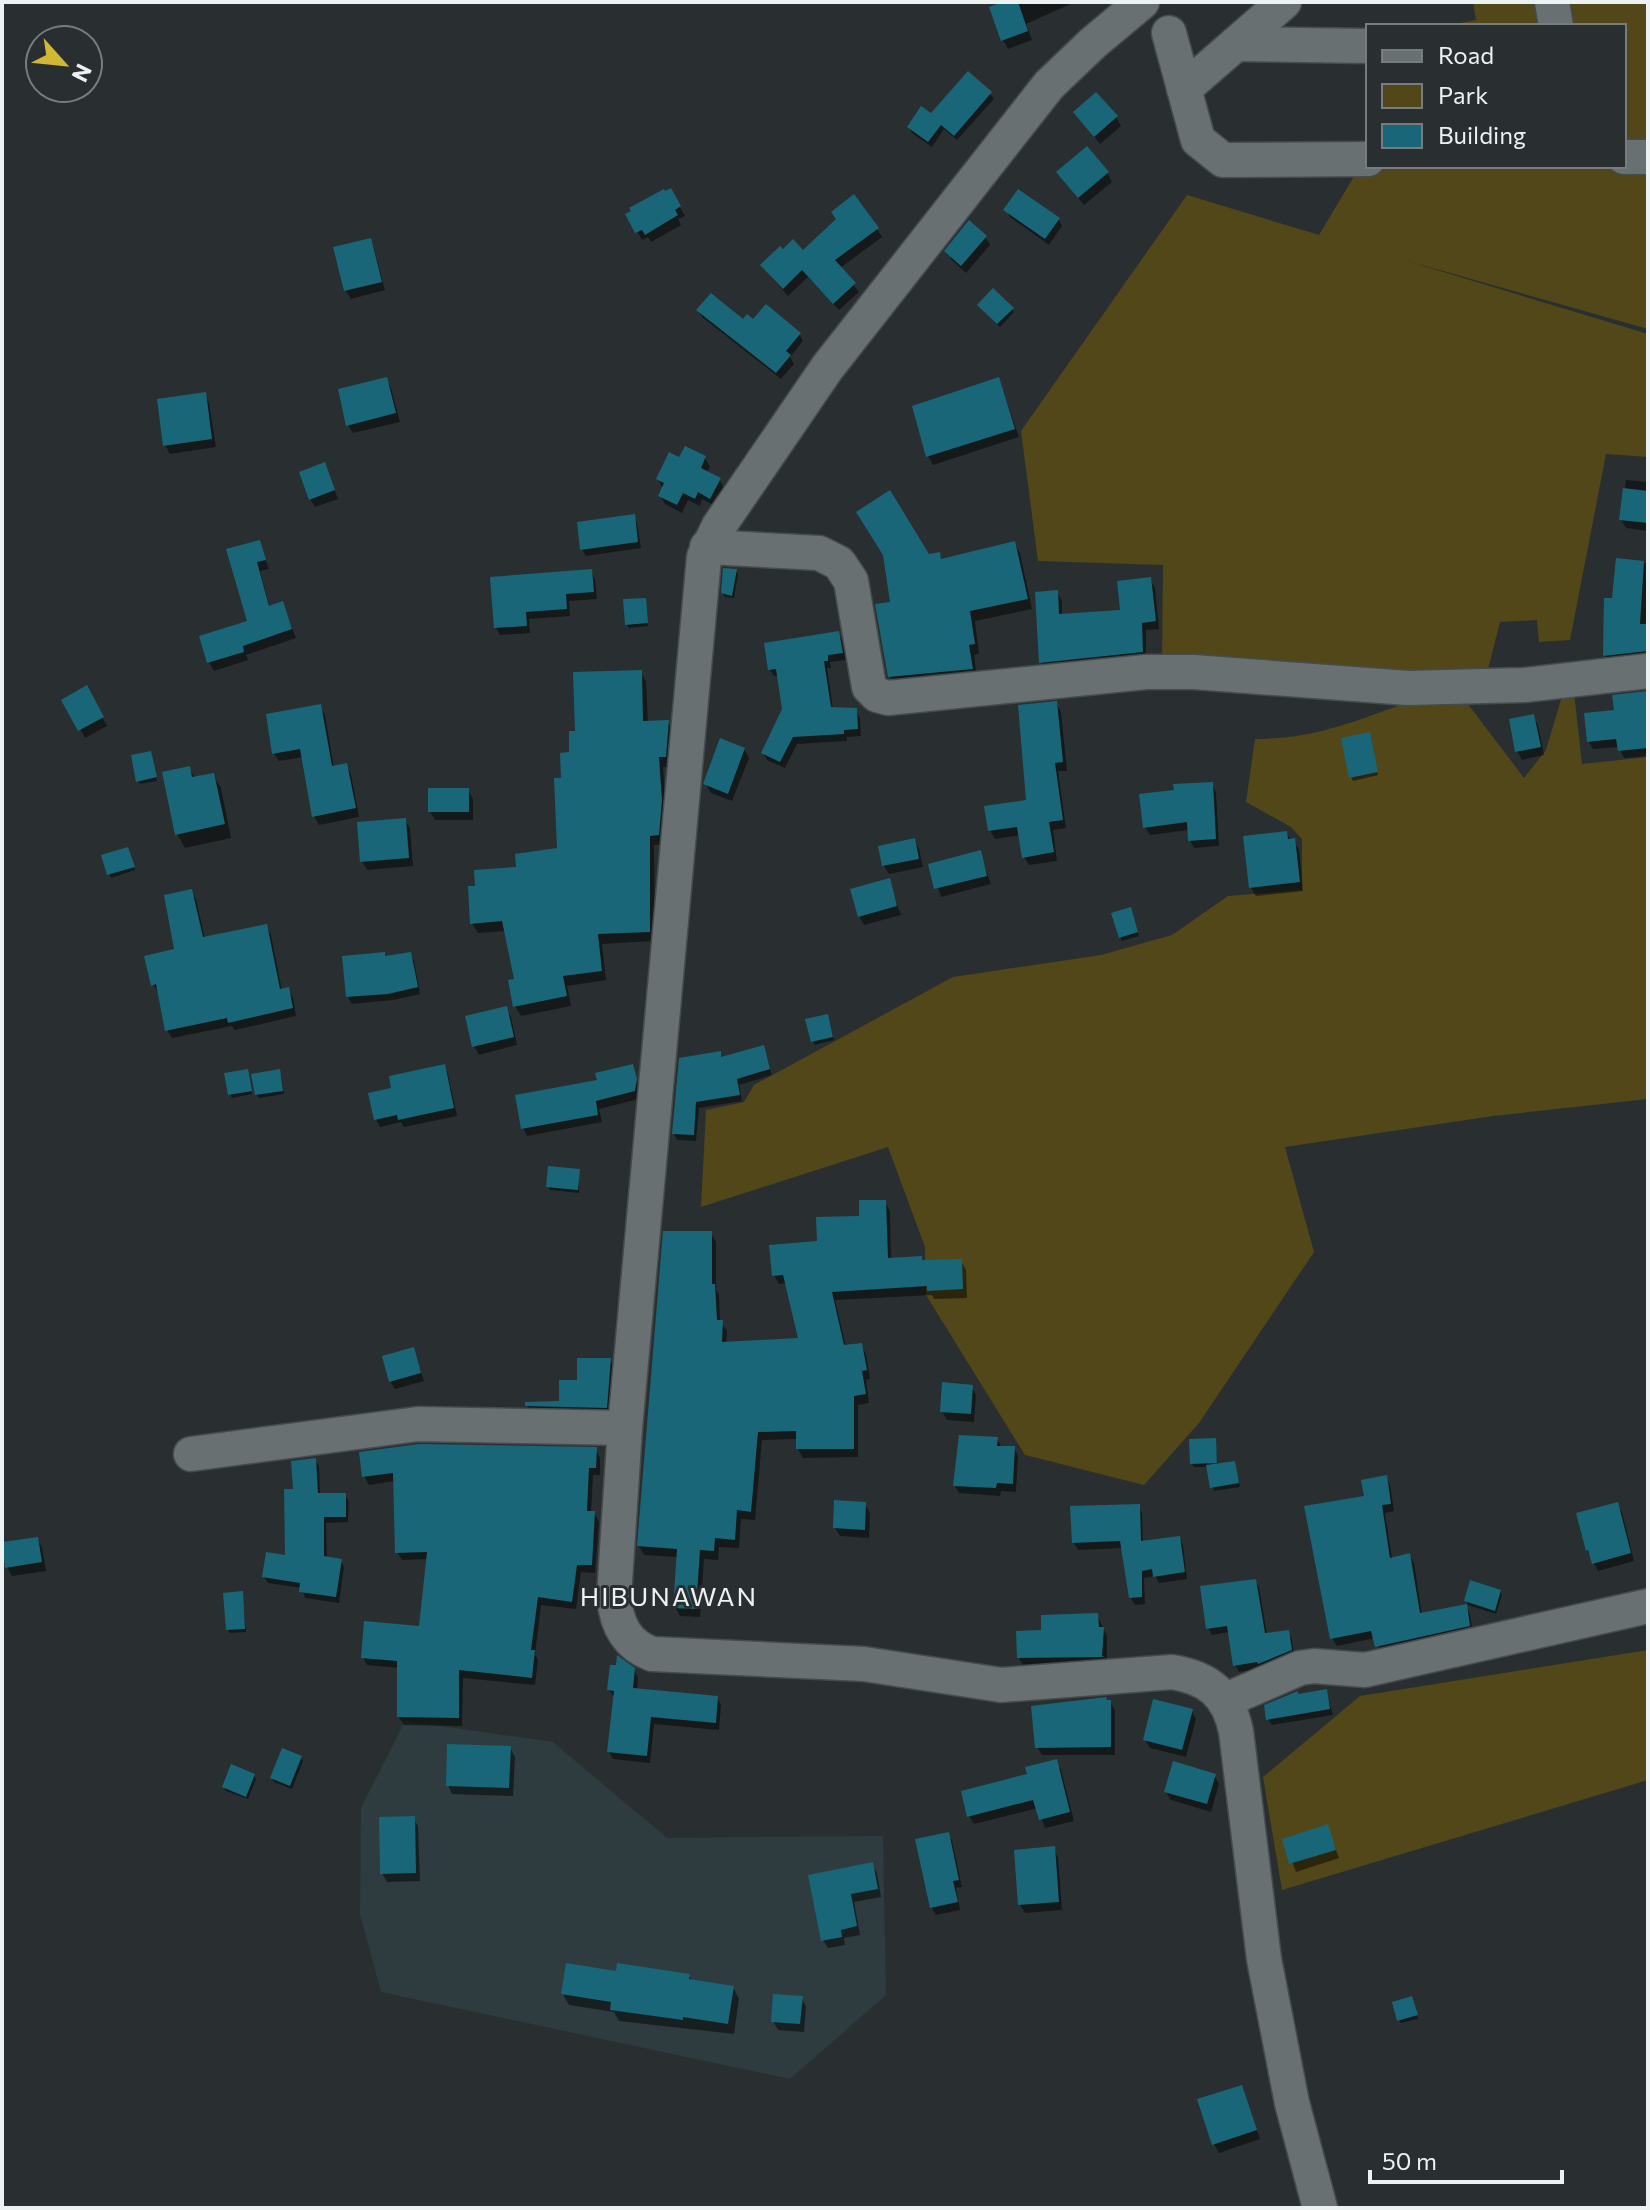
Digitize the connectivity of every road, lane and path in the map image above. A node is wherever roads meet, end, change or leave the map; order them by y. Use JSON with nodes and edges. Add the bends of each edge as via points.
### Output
{"nodes":[{"id":1,"x":1142,"y":2,"type":"edge"},
{"id":2,"x":1284,"y":2,"type":"edge"},
{"id":3,"x":1552,"y":2,"type":"edge"},
{"id":4,"x":1556,"y":24,"type":"edge"},
{"id":5,"x":1169,"y":33,"type":"dead end"},
{"id":6,"x":1236,"y":44,"type":"junction"},
{"id":7,"x":1366,"y":46,"type":"edge"},
{"id":8,"x":1184,"y":89,"type":"junction"},
{"id":9,"x":1626,"y":157,"type":"edge"},
{"id":10,"x":1648,"y":157,"type":"edge"},
{"id":11,"x":1366,"y":159,"type":"edge"},
{"id":12,"x":707,"y":547,"type":"junction"},
{"id":13,"x":1648,"y":671,"type":"edge"},
{"id":14,"x":625,"y":1428,"type":"junction"},
{"id":15,"x":191,"y":1454,"type":"dead end"},
{"id":16,"x":1648,"y":1606,"type":"edge"},
{"id":17,"x":1226,"y":1700,"type":"junction"},
{"id":18,"x":1320,"y":2208,"type":"edge"}],
"edges":[{"from":1,"to":12,"type":"street","via":[[1049,85],[827,368]]},
{"from":2,"to":6,"type":"street"},
{"from":3,"to":4,"type":"street"},
{"from":5,"to":8,"type":"street"},
{"from":6,"to":7,"type":"street"},
{"from":6,"to":8,"type":"street"},
{"from":8,"to":11,"type":"street","via":[[1198,140],[1223,160]]},
{"from":9,"to":10,"type":"street"},
{"from":12,"to":13,"type":"street","via":[[819,553],[839,563],[851,581],[869,687],[888,698],[1170,671],[1408,688],[1524,685]]},
{"from":12,"to":14,"type":"street"},
{"from":14,"to":15,"type":"street","via":[[418,1424]]},
{"from":14,"to":17,"type":"street","via":[[615,1615],[640,1649],[652,1654],[864,1664],[1001,1685],[1172,1672],[1202,1682]]},
{"from":16,"to":17,"type":"street","via":[[1365,1670],[1300,1668]]},
{"from":17,"to":18,"type":"street","via":[[1236,1731],[1264,1959],[1292,2103]]}]}
